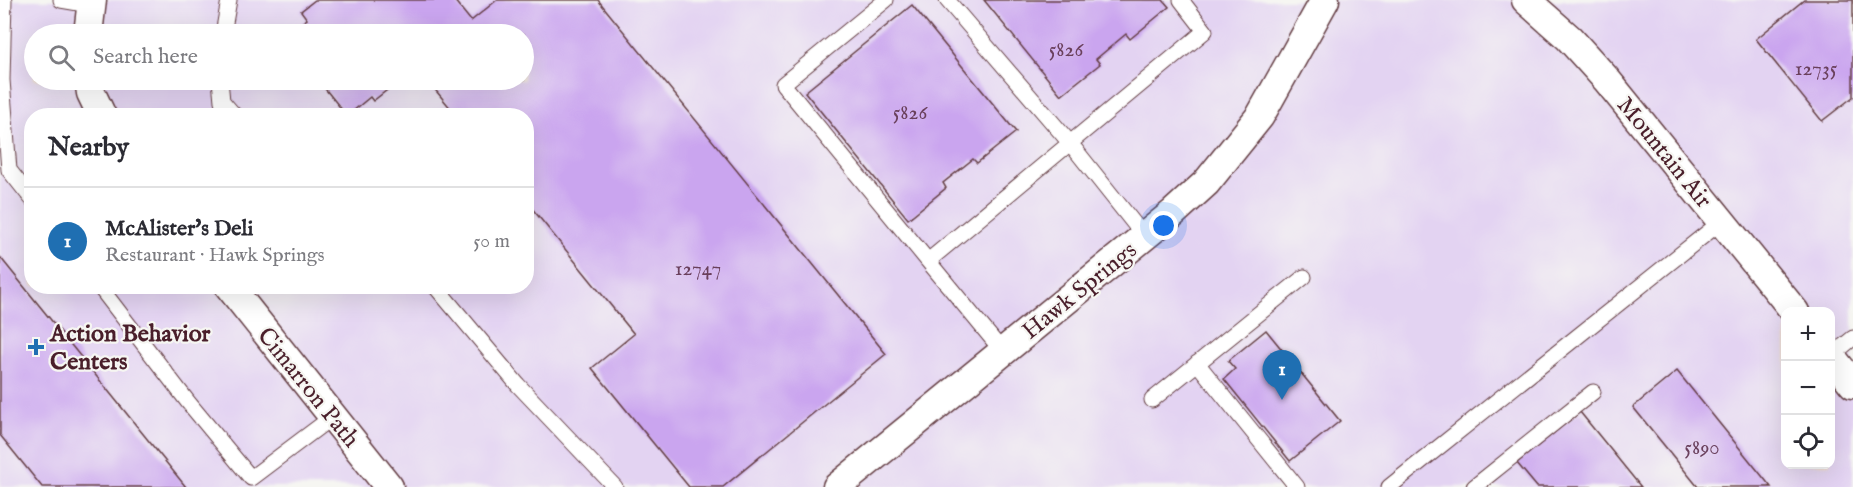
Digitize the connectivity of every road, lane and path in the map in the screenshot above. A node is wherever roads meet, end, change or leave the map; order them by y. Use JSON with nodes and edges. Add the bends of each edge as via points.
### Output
{"nodes":[{"id":1,"x":4,"y":0,"type":"edge"},
{"id":2,"x":61,"y":0,"type":"edge"},
{"id":3,"x":229,"y":0,"type":"edge"},
{"id":4,"x":886,"y":0,"type":"edge"},
{"id":5,"x":947,"y":0,"type":"edge"},
{"id":6,"x":1181,"y":0,"type":"edge"},
{"id":7,"x":1324,"y":0,"type":"edge"},
{"id":8,"x":1526,"y":0,"type":"edge"},
{"id":9,"x":91,"y":2,"type":"edge"},
{"id":10,"x":89,"y":24,"type":"edge"},
{"id":11,"x":225,"y":24,"type":"edge"},
{"id":12,"x":91,"y":90,"type":"edge"},
{"id":13,"x":221,"y":90,"type":"edge"},
{"id":14,"x":98,"y":108,"type":"edge"},
{"id":15,"x":228,"y":108,"type":"edge"},
{"id":16,"x":1070,"y":143,"type":"junction"},
{"id":17,"x":24,"y":189,"type":"edge"},
{"id":18,"x":1722,"y":221,"type":"junction"},
{"id":19,"x":1144,"y":236,"type":"junction"},
{"id":20,"x":928,"y":261,"type":"junction"},
{"id":21,"x":1304,"y":277,"type":"dead end"},
{"id":22,"x":105,"y":294,"type":"edge"},
{"id":23,"x":235,"y":294,"type":"edge"},
{"id":24,"x":442,"y":294,"type":"edge"},
{"id":25,"x":1791,"y":307,"type":"edge"},
{"id":26,"x":1853,"y":338,"type":"edge"},
{"id":27,"x":1003,"y":352,"type":"junction"},
{"id":28,"x":1835,"y":352,"type":"edge"},
{"id":29,"x":1835,"y":360,"type":"edge"},
{"id":30,"x":1197,"y":363,"type":"junction"},
{"id":31,"x":1853,"y":384,"type":"edge"},
{"id":32,"x":1593,"y":392,"type":"dead end"},
{"id":33,"x":1152,"y":400,"type":"dead end"},
{"id":34,"x":332,"y":417,"type":"junction"},
{"id":35,"x":255,"y":482,"type":"edge"},
{"id":36,"x":389,"y":487,"type":"edge"},
{"id":37,"x":615,"y":487,"type":"edge"},
{"id":38,"x":837,"y":487,"type":"edge"},
{"id":39,"x":1297,"y":487,"type":"edge"},
{"id":40,"x":1389,"y":487,"type":"edge"},
{"id":41,"x":1474,"y":487,"type":"edge"}],
"edges":[{"from":1,"to":17,"type":"lane","via":[[3,80],[9,170]]},
{"from":2,"to":9,"type":"lane"},
{"from":3,"to":11,"type":"lane"},
{"from":4,"to":20,"type":"lane","via":[[783,84]]},
{"from":5,"to":16,"type":"lane"},
{"from":6,"to":16,"type":"lane","via":[[1205,31]]},
{"from":7,"to":19,"type":"street","name":"Hawk Springs","via":[[1260,116],[1235,151],[1206,183]]},
{"from":8,"to":18,"type":"street","name":"Mountain Air","via":[[1569,38],[1606,79]]},
{"from":9,"to":10,"type":"street"},
{"from":12,"to":14,"type":"street"},
{"from":13,"to":15,"type":"lane","via":[[222,101]]},
{"from":16,"to":19,"type":"lane"},
{"from":16,"to":20,"type":"lane"},
{"from":18,"to":25,"type":"street","name":"Mountain Air"},
{"from":18,"to":40,"type":"lane"},
{"from":19,"to":27,"type":"street","name":"Hawk Springs"},
{"from":20,"to":27,"type":"lane"},
{"from":21,"to":30,"type":"lane"},
{"from":22,"to":35,"type":"lane"},
{"from":23,"to":34,"type":"street","name":"Cimarron Path"},
{"from":24,"to":37,"type":"lane","via":[[518,385]]},
{"from":26,"to":28,"type":"lane"},
{"from":27,"to":38,"type":"street","name":"Hawk Springs"},
{"from":29,"to":31,"type":"street"},
{"from":30,"to":33,"type":"lane"},
{"from":30,"to":39,"type":"lane"},
{"from":32,"to":41,"type":"lane"},
{"from":34,"to":35,"type":"lane"},
{"from":34,"to":36,"type":"street","name":"Cimarron Path"}]}
